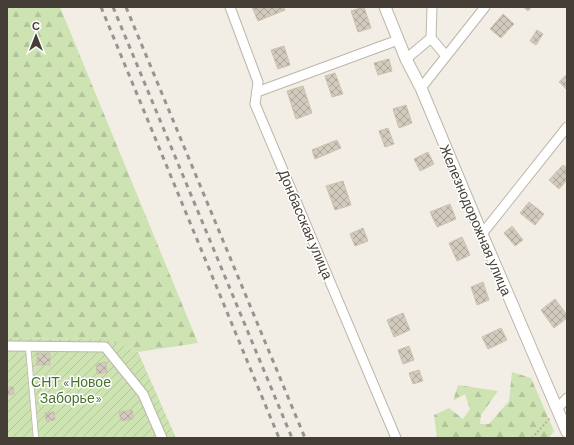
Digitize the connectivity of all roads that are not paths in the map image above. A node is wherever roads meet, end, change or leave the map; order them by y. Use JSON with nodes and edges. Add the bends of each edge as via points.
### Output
{"nodes":[{"id":1,"x":230,"y":7,"type":"edge"},
{"id":2,"x":385,"y":7,"type":"edge"},
{"id":3,"x":432,"y":7,"type":"edge"},
{"id":4,"x":484,"y":7,"type":"edge"},
{"id":5,"x":431,"y":38,"type":"junction"},
{"id":6,"x":398,"y":40,"type":"junction"},
{"id":7,"x":446,"y":56,"type":"junction"},
{"id":8,"x":406,"y":59,"type":"junction"},
{"id":9,"x":421,"y":88,"type":"junction"},
{"id":10,"x":256,"y":92,"type":"junction"},
{"id":11,"x":567,"y":127,"type":"edge"},
{"id":12,"x":482,"y":234,"type":"junction"},
{"id":13,"x":7,"y":346,"type":"edge"},
{"id":14,"x":28,"y":346,"type":"junction"},
{"id":15,"x":567,"y":398,"type":"edge"},
{"id":16,"x":557,"y":409,"type":"junction"},
{"id":17,"x":567,"y":432,"type":"edge"},
{"id":18,"x":36,"y":438,"type":"edge"},
{"id":19,"x":162,"y":438,"type":"edge"},
{"id":20,"x":396,"y":438,"type":"edge"}],
"edges":[{"from":1,"to":10,"type":"street","name":"Донбасская улица","via":[[258,82]]},
{"from":2,"to":6,"type":"street","name":"Железнодорожная улица"},
{"from":3,"to":5,"type":"street"},
{"from":4,"to":7,"type":"street"},
{"from":5,"to":7,"type":"street"},
{"from":5,"to":8,"type":"street"},
{"from":6,"to":8,"type":"street","name":"Железнодорожная улица"},
{"from":6,"to":10,"type":"street"},
{"from":7,"to":9,"type":"street"},
{"from":8,"to":9,"type":"street","name":"Железнодорожная улица"},
{"from":9,"to":12,"type":"street","name":"Железнодорожная улица"},
{"from":10,"to":20,"type":"street","name":"Донбасская улица","via":[[255,104]]},
{"from":11,"to":12,"type":"street"},
{"from":12,"to":16,"type":"street","name":"Железнодорожная улица"},
{"from":13,"to":14,"type":"street"},
{"from":14,"to":18,"type":"lane"},
{"from":14,"to":19,"type":"street","via":[[105,347],[143,394]]},
{"from":15,"to":16,"type":"street"},
{"from":16,"to":17,"type":"street","name":"Железнодорожная улица"}]}
